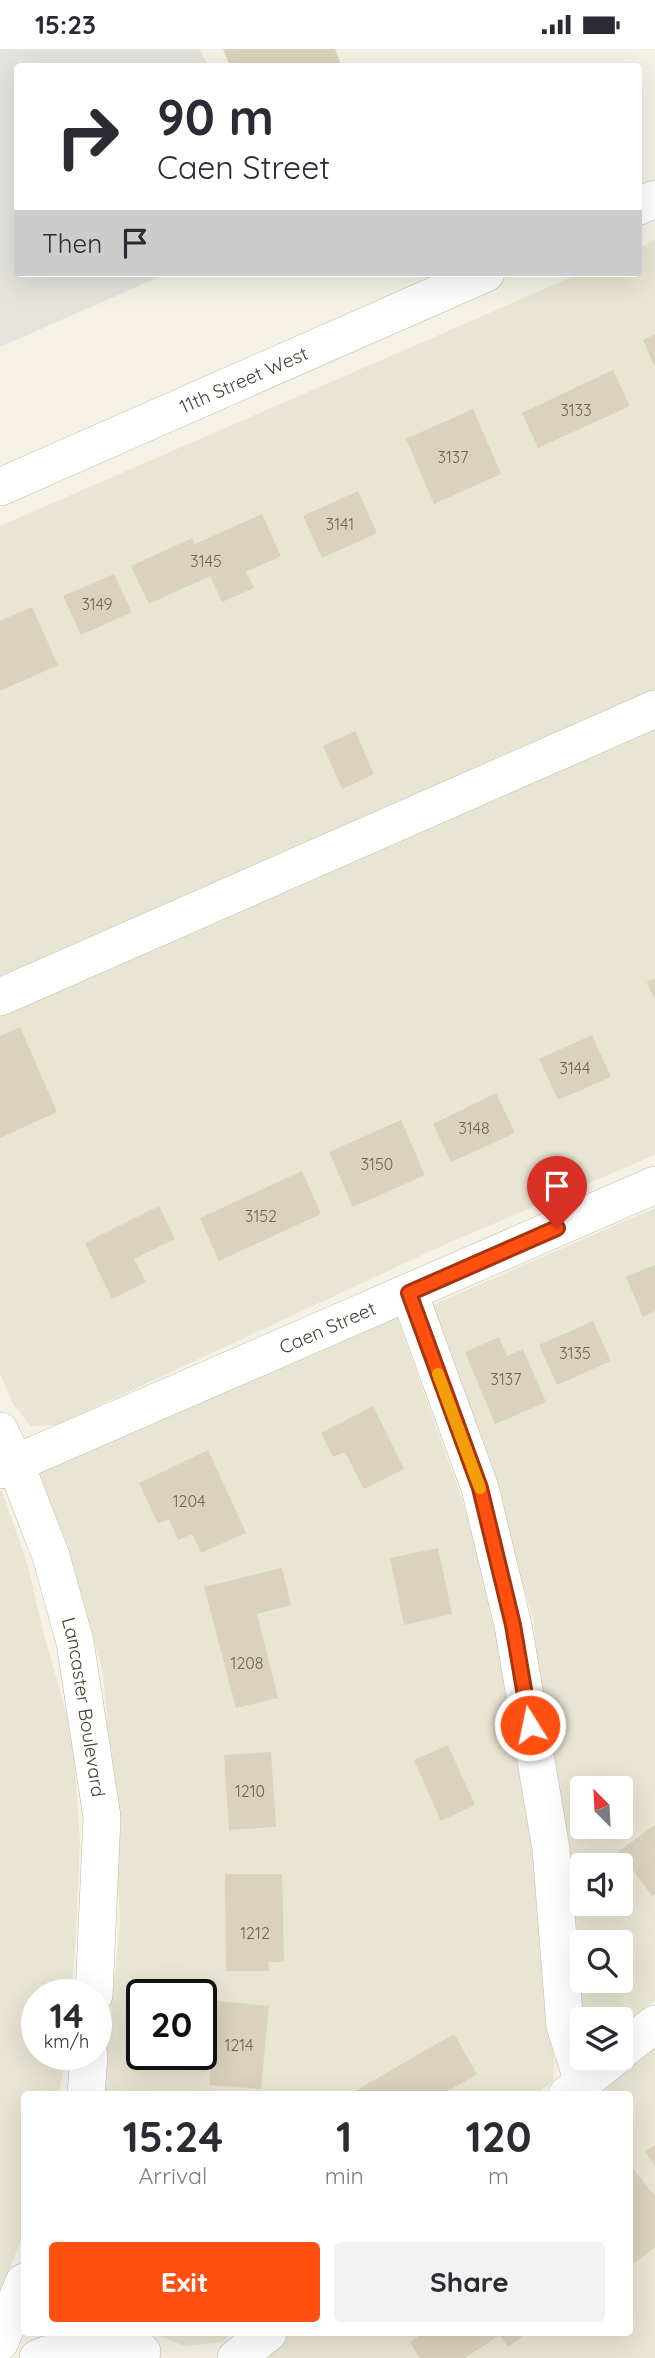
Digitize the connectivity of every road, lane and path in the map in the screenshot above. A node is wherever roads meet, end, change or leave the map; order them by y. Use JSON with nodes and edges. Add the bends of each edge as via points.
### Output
{"nodes":[{"id":1,"x":477,"y":277,"type":"edge"},
{"id":2,"x":0,"y":487,"type":"edge"},
{"id":3,"x":655,"y":709,"type":"edge"},
{"id":4,"x":0,"y":996,"type":"edge"},
{"id":5,"x":655,"y":1185,"type":"edge"},
{"id":6,"x":409,"y":1293,"type":"junction"},
{"id":7,"x":5,"y":1454,"type":"edge"},
{"id":8,"x":95,"y":1979,"type":"edge"},
{"id":9,"x":655,"y":2024,"type":"edge"},
{"id":10,"x":633,"y":2041,"type":"edge"},
{"id":11,"x":88,"y":2070,"type":"edge"},
{"id":12,"x":598,"y":2070,"type":"edge"},
{"id":13,"x":575,"y":2088,"type":"edge"},
{"id":14,"x":86,"y":2091,"type":"edge"},
{"id":15,"x":21,"y":2290,"type":"edge"},
{"id":16,"x":264,"y":2336,"type":"edge"},
{"id":17,"x":0,"y":2342,"type":"edge"},
{"id":18,"x":140,"y":2348,"type":"edge"},
{"id":19,"x":38,"y":2358,"type":"edge"},
{"id":20,"x":236,"y":2358,"type":"edge"}],
"edges":[{"from":1,"to":2,"type":"street","name":"11th Street West"},
{"from":3,"to":4,"type":"street"},
{"from":5,"to":6,"type":"street","name":"Caen Street"},
{"from":6,"to":7,"type":"street","name":"Caen Street"},
{"from":6,"to":13,"type":"street","via":[[480,1488],[513,1625],[551,1849],[565,2025]]},
{"from":7,"to":8,"type":"street","name":"Lancaster Boulevard","via":[[51,1556],[75,1642],[102,1817]]},
{"from":9,"to":10,"type":"street"},
{"from":11,"to":14,"type":"street"},
{"from":12,"to":13,"type":"street"},
{"from":15,"to":17,"type":"street"},
{"from":16,"to":20,"type":"street"},
{"from":18,"to":19,"type":"street","via":[[89,2349]]}]}
